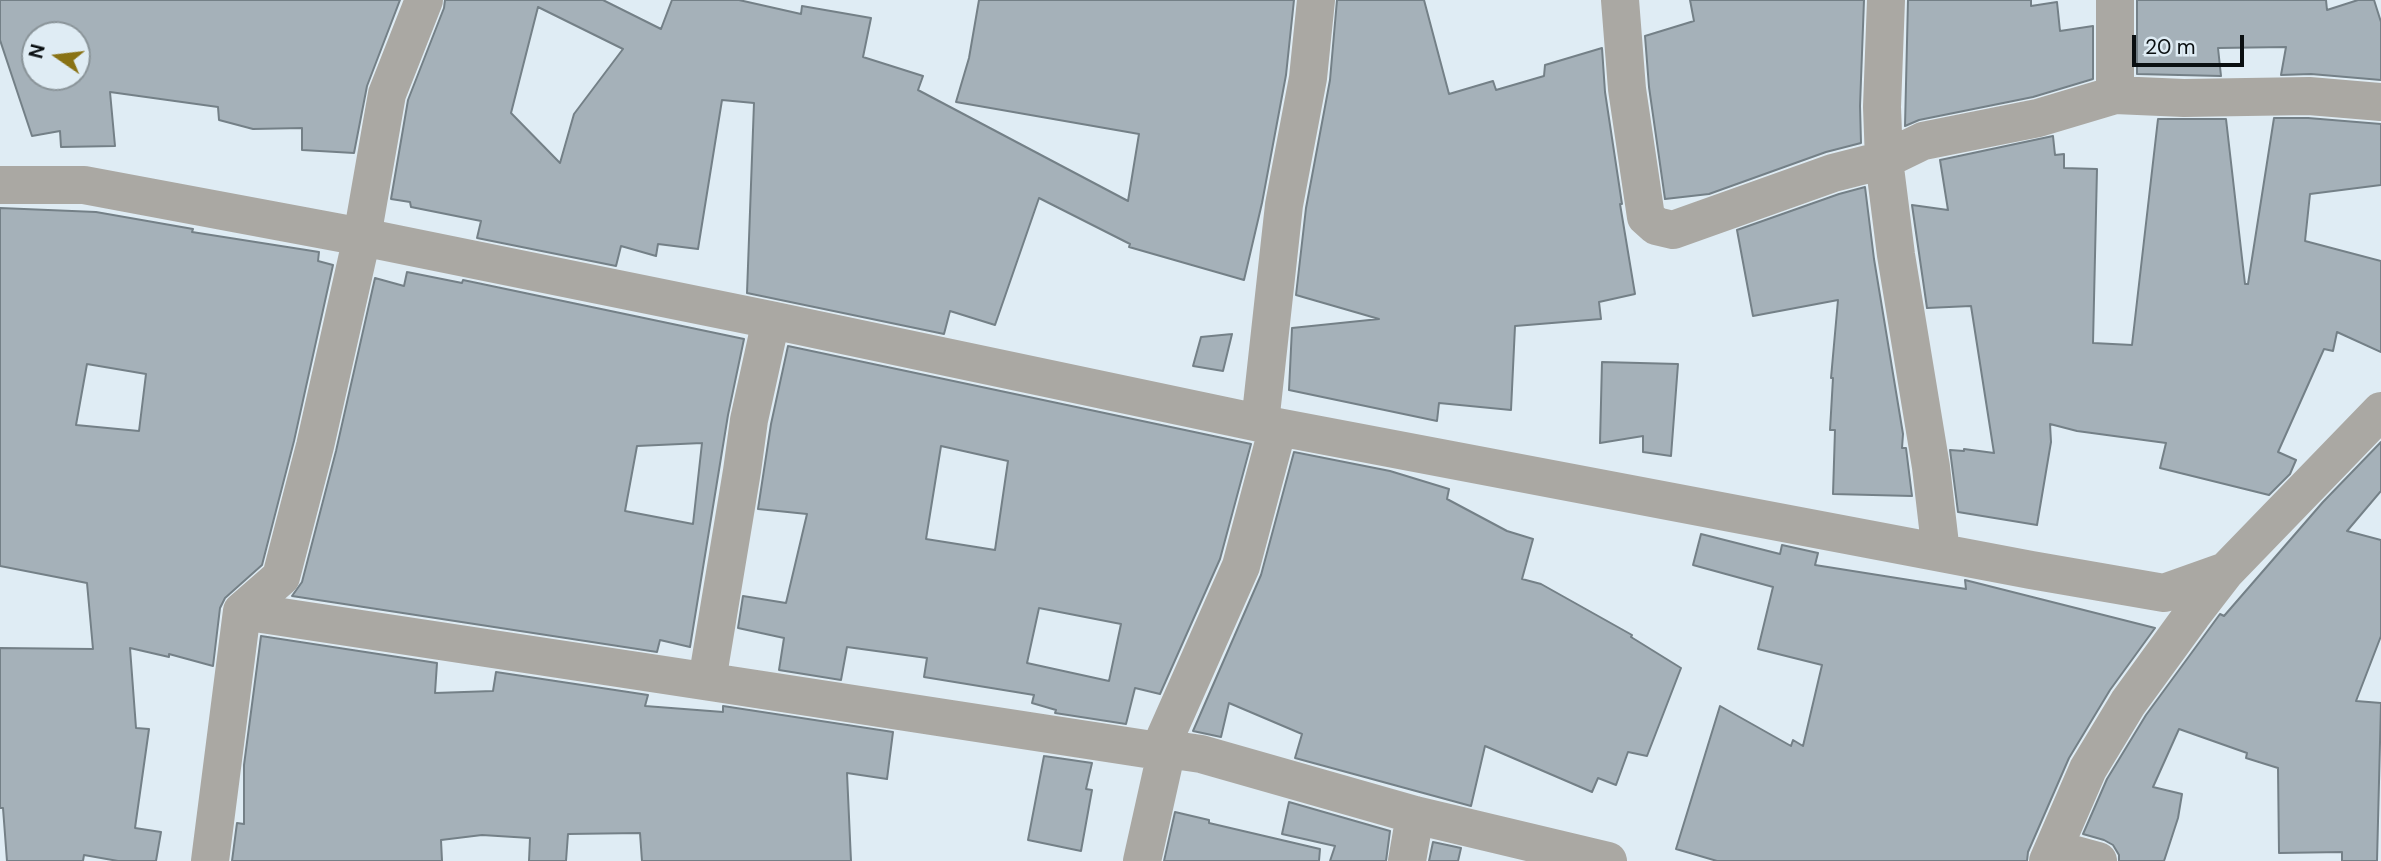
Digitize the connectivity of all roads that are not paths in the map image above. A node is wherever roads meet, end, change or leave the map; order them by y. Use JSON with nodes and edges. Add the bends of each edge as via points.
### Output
{"nodes":[{"id":1,"x":424,"y":0,"type":"edge"},
{"id":2,"x":1316,"y":0,"type":"edge"},
{"id":3,"x":1620,"y":0,"type":"edge"},
{"id":4,"x":1886,"y":0,"type":"edge"},
{"id":5,"x":2115,"y":0,"type":"edge"},
{"id":6,"x":2115,"y":95,"type":"junction"},
{"id":7,"x":2381,"y":102,"type":"edge"},
{"id":8,"x":1884,"y":159,"type":"junction"},
{"id":9,"x":0,"y":185,"type":"edge"},
{"id":10,"x":362,"y":237,"type":"junction"},
{"id":11,"x":771,"y":320,"type":"junction"},
{"id":12,"x":2381,"y":411,"type":"edge"},
{"id":13,"x":1269,"y":425,"type":"junction"},
{"id":14,"x":1941,"y":553,"type":"junction"},
{"id":15,"x":2226,"y":571,"type":"junction"},
{"id":16,"x":242,"y":611,"type":"junction"},
{"id":17,"x":717,"y":684,"type":"junction"},
{"id":18,"x":1163,"y":750,"type":"junction"},
{"id":19,"x":1415,"y":815,"type":"junction"},
{"id":20,"x":2051,"y":855,"type":"edge"},
{"id":21,"x":210,"y":861,"type":"edge"},
{"id":22,"x":1142,"y":861,"type":"edge"},
{"id":23,"x":1407,"y":861,"type":"edge"},
{"id":24,"x":1608,"y":861,"type":"edge"},
{"id":25,"x":2098,"y":861,"type":"edge"}],
"edges":[{"from":1,"to":10,"type":"street","via":[[387,94]]},
{"from":2,"to":13,"type":"street","via":[[1308,78],[1284,205]]},
{"from":3,"to":8,"type":"street","via":[[1646,217],[1656,226],[1673,230]]},
{"from":4,"to":8,"type":"street"},
{"from":5,"to":6,"type":"street"},
{"from":6,"to":7,"type":"street","via":[[2309,96]]},
{"from":6,"to":8,"type":"street","via":[[2038,118],[1923,141]]},
{"from":8,"to":14,"type":"street"},
{"from":9,"to":10,"type":"street","via":[[84,185]]},
{"from":10,"to":11,"type":"street"},
{"from":10,"to":16,"type":"street","via":[[281,577]]},
{"from":11,"to":13,"type":"street"},
{"from":11,"to":17,"type":"street","via":[[749,420],[709,670]]},
{"from":12,"to":15,"type":"street"},
{"from":13,"to":14,"type":"street"},
{"from":13,"to":18,"type":"street","via":[[1241,566]]},
{"from":14,"to":15,"type":"street","via":[[2164,593]]},
{"from":15,"to":20,"type":"street","via":[[2128,703],[2088,769]]},
{"from":16,"to":17,"type":"street"},
{"from":16,"to":21,"type":"street"},
{"from":17,"to":18,"type":"street"},
{"from":18,"to":19,"type":"street","via":[[1201,754]]},
{"from":18,"to":22,"type":"street"},
{"from":19,"to":23,"type":"street"},
{"from":19,"to":24,"type":"street"},
{"from":20,"to":25,"type":"street"}]}
